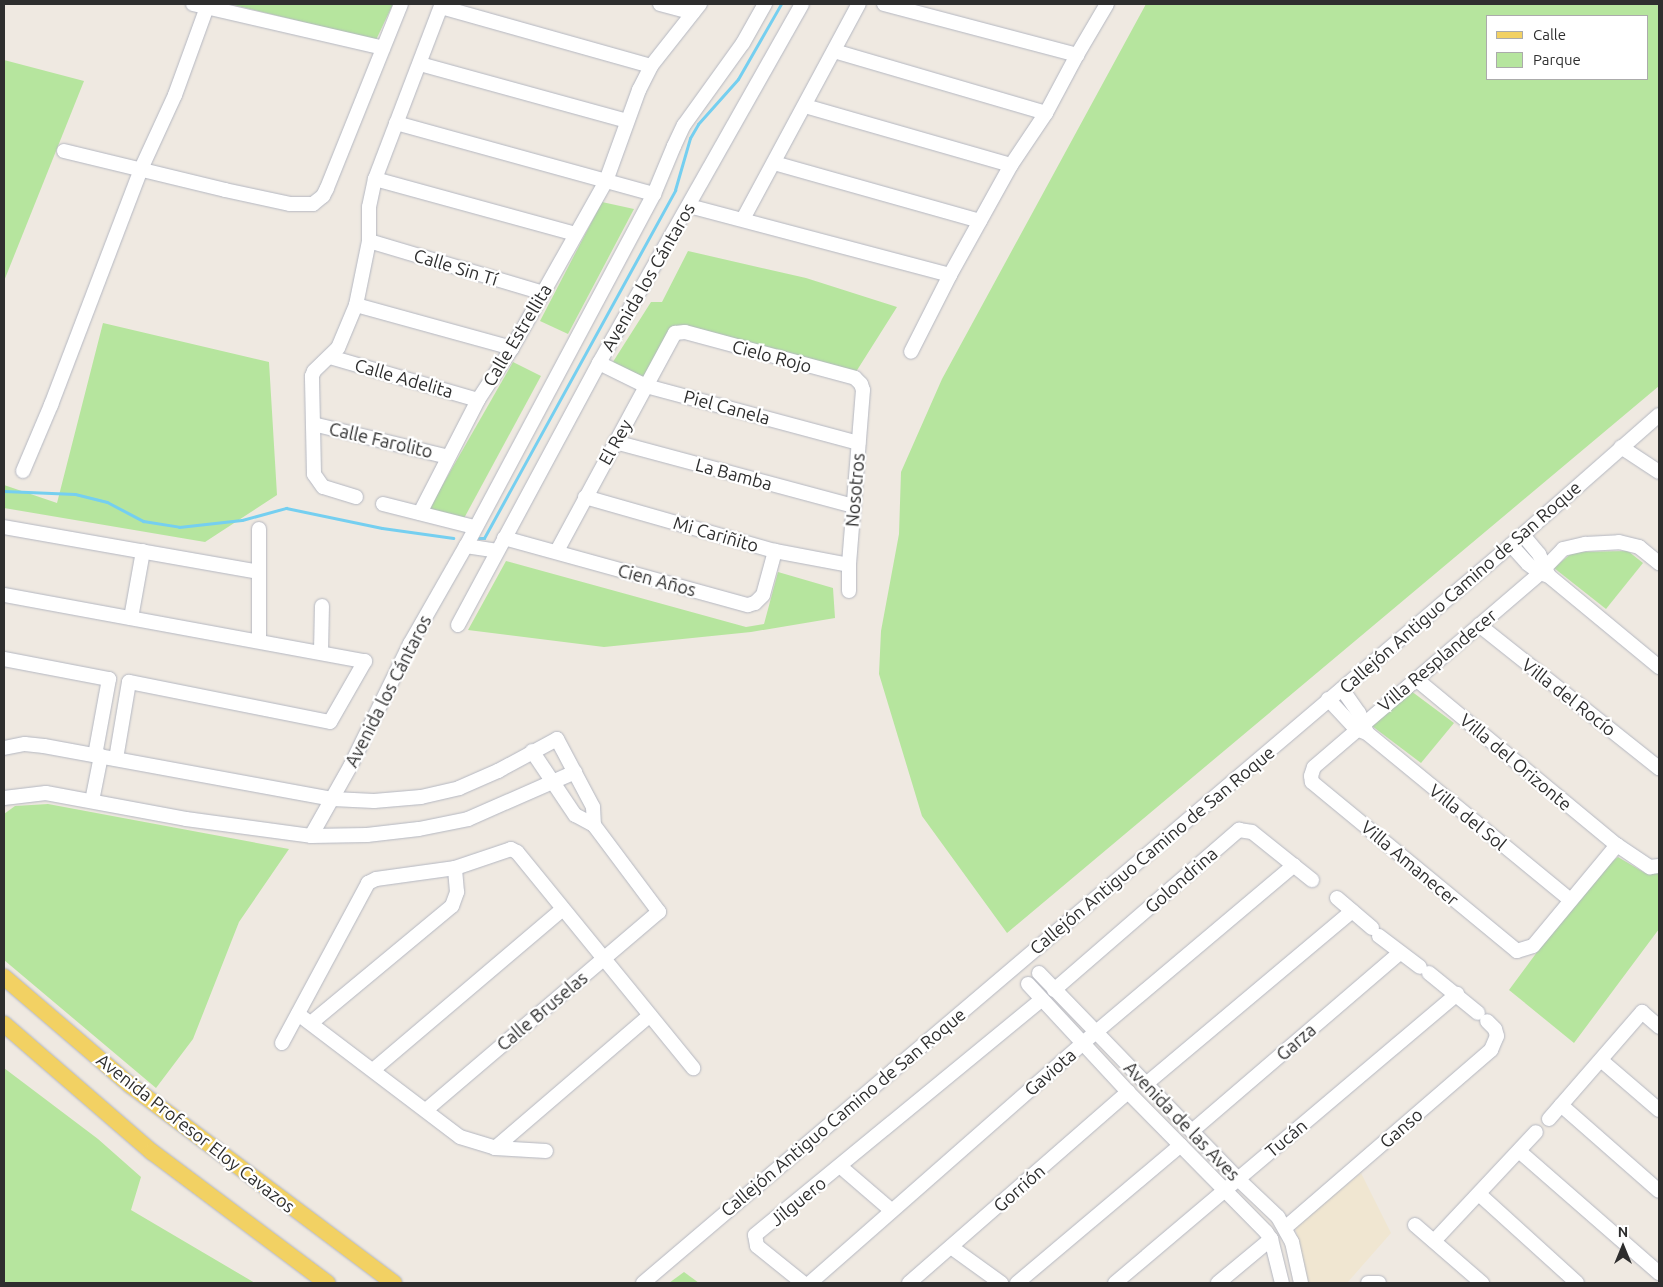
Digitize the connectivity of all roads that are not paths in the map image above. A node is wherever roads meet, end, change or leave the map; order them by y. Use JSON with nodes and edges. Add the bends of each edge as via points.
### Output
{"nodes":[{"id":1,"x":401,"y":4,"type":"edge"},
{"id":2,"x":660,"y":4,"type":"edge"},
{"id":3,"x":765,"y":4,"type":"edge"},
{"id":4,"x":802,"y":4,"type":"edge"},
{"id":5,"x":859,"y":4,"type":"edge"},
{"id":6,"x":884,"y":4,"type":"edge"},
{"id":7,"x":1107,"y":4,"type":"edge"},
{"id":8,"x":441,"y":5,"type":"edge"},
{"id":9,"x":200,"y":6,"type":"edge"},
{"id":10,"x":697,"y":8,"type":"edge"},
{"id":11,"x":383,"y":48,"type":"junction"},
{"id":12,"x":834,"y":51,"type":"junction"},
{"id":13,"x":1077,"y":55,"type":"junction"},
{"id":14,"x":420,"y":64,"type":"junction"},
{"id":15,"x":651,"y":66,"type":"junction"},
{"id":16,"x":805,"y":106,"type":"junction"},
{"id":17,"x":1046,"y":113,"type":"junction"},
{"id":18,"x":627,"y":121,"type":"junction"},
{"id":19,"x":396,"y":124,"type":"junction"},
{"id":20,"x":64,"y":151,"type":"dead end"},
{"id":21,"x":774,"y":163,"type":"junction"},
{"id":22,"x":1011,"y":165,"type":"junction"},
{"id":23,"x":141,"y":169,"type":"junction"},
{"id":24,"x":375,"y":178,"type":"junction"},
{"id":25,"x":606,"y":181,"type":"junction"},
{"id":26,"x":654,"y":194,"type":"junction"},
{"id":27,"x":689,"y":206,"type":"junction"},
{"id":28,"x":743,"y":219,"type":"junction"},
{"id":29,"x":980,"y":221,"type":"junction"},
{"id":30,"x":576,"y":234,"type":"junction"},
{"id":31,"x":368,"y":242,"type":"junction"},
{"id":32,"x":950,"y":275,"type":"junction"},
{"id":33,"x":543,"y":293,"type":"junction"},
{"id":34,"x":356,"y":305,"type":"junction"},
{"id":35,"x":675,"y":333,"type":"joint"},
{"id":36,"x":512,"y":348,"type":"junction"},
{"id":37,"x":911,"y":352,"type":"dead end"},
{"id":38,"x":330,"y":356,"type":"junction"},
{"id":39,"x":599,"y":363,"type":"junction"},
{"id":40,"x":646,"y":386,"type":"junction"},
{"id":41,"x":863,"y":390,"type":"joint"},
{"id":42,"x":478,"y":400,"type":"junction"},
{"id":43,"x":1659,"y":415,"type":"edge"},
{"id":44,"x":313,"y":424,"type":"junction"},
{"id":45,"x":615,"y":442,"type":"junction"},
{"id":46,"x":859,"y":442,"type":"junction"},
{"id":47,"x":1622,"y":447,"type":"junction"},
{"id":48,"x":448,"y":456,"type":"junction"},
{"id":49,"x":23,"y":471,"type":"dead end"},
{"id":50,"x":1659,"y":472,"type":"edge"},
{"id":51,"x":586,"y":496,"type":"junction"},
{"id":52,"x":356,"y":497,"type":"dead end"},
{"id":53,"x":383,"y":504,"type":"dead end"},
{"id":54,"x":854,"y":506,"type":"junction"},
{"id":55,"x":420,"y":513,"type":"junction"},
{"id":56,"x":4,"y":527,"type":"edge"},
{"id":57,"x":474,"y":527,"type":"junction"},
{"id":58,"x":259,"y":529,"type":"dead end"},
{"id":59,"x":1523,"y":535,"type":"junction"},
{"id":60,"x":504,"y":538,"type":"junction"},
{"id":61,"x":1512,"y":545,"type":"junction"},
{"id":62,"x":466,"y":546,"type":"junction"},
{"id":63,"x":143,"y":551,"type":"junction"},
{"id":64,"x":496,"y":551,"type":"junction"},
{"id":65,"x":557,"y":551,"type":"junction"},
{"id":66,"x":775,"y":551,"type":"junction"},
{"id":67,"x":1659,"y":563,"type":"edge"},
{"id":68,"x":849,"y":565,"type":"junction"},
{"id":69,"x":258,"y":572,"type":"junction"},
{"id":70,"x":1545,"y":572,"type":"junction"},
{"id":71,"x":849,"y":592,"type":"dead end"},
{"id":72,"x":4,"y":595,"type":"edge"},
{"id":73,"x":322,"y":606,"type":"dead end"},
{"id":74,"x":131,"y":618,"type":"junction"},
{"id":75,"x":458,"y":625,"type":"dead end"},
{"id":76,"x":1479,"y":625,"type":"junction"},
{"id":77,"x":259,"y":641,"type":"junction"},
{"id":78,"x":321,"y":652,"type":"junction"},
{"id":79,"x":4,"y":659,"type":"edge"},
{"id":80,"x":1659,"y":667,"type":"edge"},
{"id":81,"x":109,"y":678,"type":"junction"},
{"id":82,"x":1416,"y":679,"type":"junction"},
{"id":83,"x":129,"y":682,"type":"junction"},
{"id":84,"x":1342,"y":689,"type":"junction"},
{"id":85,"x":1328,"y":700,"type":"junction"},
{"id":86,"x":1363,"y":728,"type":"junction"},
{"id":87,"x":4,"y":748,"type":"edge"},
{"id":88,"x":532,"y":751,"type":"junction"},
{"id":89,"x":98,"y":756,"type":"junction"},
{"id":90,"x":116,"y":759,"type":"junction"},
{"id":91,"x":1659,"y":768,"type":"edge"},
{"id":92,"x":1312,"y":771,"type":"joint"},
{"id":93,"x":574,"y":772,"type":"junction"},
{"id":94,"x":552,"y":782,"type":"junction"},
{"id":95,"x":4,"y":798,"type":"edge"},
{"id":96,"x":333,"y":799,"type":"junction"},
{"id":97,"x":92,"y":801,"type":"junction"},
{"id":98,"x":594,"y":825,"type":"junction"},
{"id":99,"x":310,"y":836,"type":"junction"},
{"id":100,"x":1617,"y":845,"type":"junction"},
{"id":101,"x":1294,"y":865,"type":"junction"},
{"id":102,"x":1659,"y":866,"type":"edge"},
{"id":103,"x":455,"y":868,"type":"junction"},
{"id":104,"x":1312,"y":880,"type":"dead end"},
{"id":105,"x":1337,"y":898,"type":"dead end"},
{"id":106,"x":1570,"y":900,"type":"junction"},
{"id":107,"x":563,"y":909,"type":"junction"},
{"id":108,"x":1352,"y":911,"type":"junction"},
{"id":109,"x":1400,"y":953,"type":"junction"},
{"id":110,"x":604,"y":959,"type":"junction"},
{"id":111,"x":1039,"y":972,"type":"dead end"},
{"id":112,"x":4,"y":977,"type":"edge"},
{"id":113,"x":1028,"y":984,"type":"dead end"},
{"id":114,"x":1054,"y":990,"type":"junction"},
{"id":115,"x":1457,"y":994,"type":"junction"},
{"id":116,"x":1041,"y":1000,"type":"junction"},
{"id":117,"x":298,"y":1014,"type":"junction"},
{"id":118,"x":650,"y":1015,"type":"junction"},
{"id":119,"x":311,"y":1023,"type":"junction"},
{"id":120,"x":4,"y":1024,"type":"edge"},
{"id":121,"x":1659,"y":1027,"type":"edge"},
{"id":122,"x":1096,"y":1032,"type":"junction"},
{"id":123,"x":282,"y":1043,"type":"dead end"},
{"id":124,"x":1083,"y":1044,"type":"junction"},
{"id":125,"x":1602,"y":1061,"type":"junction"},
{"id":126,"x":693,"y":1068,"type":"dead end"},
{"id":127,"x":373,"y":1070,"type":"junction"},
{"id":128,"x":1146,"y":1084,"type":"junction"},
{"id":129,"x":1128,"y":1092,"type":"junction"},
{"id":130,"x":1561,"y":1105,"type":"junction"},
{"id":131,"x":426,"y":1110,"type":"junction"},
{"id":132,"x":1659,"y":1110,"type":"edge"},
{"id":133,"x":1549,"y":1119,"type":"dead end"},
{"id":134,"x":1192,"y":1132,"type":"junction"},
{"id":135,"x":1536,"y":1132,"type":"dead end"},
{"id":136,"x":1181,"y":1145,"type":"junction"},
{"id":137,"x":495,"y":1148,"type":"junction"},
{"id":138,"x":546,"y":1151,"type":"dead end"},
{"id":139,"x":1519,"y":1151,"type":"junction"},
{"id":140,"x":841,"y":1167,"type":"junction"},
{"id":141,"x":1238,"y":1179,"type":"junction"},
{"id":142,"x":1224,"y":1190,"type":"junction"},
{"id":143,"x":1659,"y":1191,"type":"edge"},
{"id":144,"x":1479,"y":1194,"type":"junction"},
{"id":145,"x":892,"y":1210,"type":"junction"},
{"id":146,"x":1415,"y":1225,"type":"dead end"},
{"id":147,"x":1286,"y":1227,"type":"junction"},
{"id":148,"x":1271,"y":1240,"type":"junction"},
{"id":149,"x":1434,"y":1241,"type":"junction"},
{"id":150,"x":951,"y":1247,"type":"junction"},
{"id":151,"x":1659,"y":1273,"type":"edge"},
{"id":152,"x":327,"y":1283,"type":"edge"},
{"id":153,"x":394,"y":1283,"type":"edge"},
{"id":154,"x":643,"y":1283,"type":"edge"},
{"id":155,"x":803,"y":1283,"type":"edge"},
{"id":156,"x":810,"y":1283,"type":"edge"},
{"id":157,"x":909,"y":1283,"type":"edge"},
{"id":158,"x":1000,"y":1283,"type":"edge"},
{"id":159,"x":1017,"y":1283,"type":"edge"},
{"id":160,"x":1115,"y":1283,"type":"edge"},
{"id":161,"x":1218,"y":1283,"type":"edge"},
{"id":162,"x":1282,"y":1283,"type":"edge"},
{"id":163,"x":1301,"y":1283,"type":"edge"},
{"id":164,"x":1369,"y":1283,"type":"edge"},
{"id":165,"x":1378,"y":1283,"type":"edge"},
{"id":166,"x":1482,"y":1283,"type":"edge"},
{"id":167,"x":1577,"y":1283,"type":"edge"}],
"edges":[{"from":1,"to":11,"type":"street"},
{"from":2,"to":10,"type":"street"},
{"from":3,"to":26,"type":"street","name":"Avenida los Cántaros","via":[[743,43],[684,125]]},
{"from":4,"to":27,"type":"street","name":"Avenida los Cántaros"},
{"from":5,"to":12,"type":"street"},
{"from":6,"to":13,"type":"street"},
{"from":7,"to":13,"type":"street"},
{"from":8,"to":14,"type":"street"},
{"from":8,"to":15,"type":"street"},
{"from":9,"to":11,"type":"street"},
{"from":9,"to":23,"type":"street","via":[[175,95]]},
{"from":10,"to":15,"type":"street","name":"Calle Estrellita"},
{"from":11,"to":23,"type":"street","via":[[318,201],[308,205],[290,204]]},
{"from":12,"to":16,"type":"street"},
{"from":12,"to":17,"type":"street"},
{"from":13,"to":17,"type":"street"},
{"from":14,"to":18,"type":"street"},
{"from":14,"to":19,"type":"street"},
{"from":15,"to":18,"type":"street","name":"Calle Estrellita"},
{"from":16,"to":21,"type":"street"},
{"from":16,"to":22,"type":"street"},
{"from":17,"to":22,"type":"street"},
{"from":18,"to":25,"type":"street","name":"Calle Estrellita"},
{"from":19,"to":24,"type":"street"},
{"from":19,"to":25,"type":"street"},
{"from":20,"to":23,"type":"street"},
{"from":21,"to":28,"type":"street"},
{"from":21,"to":29,"type":"street"},
{"from":22,"to":29,"type":"street"},
{"from":23,"to":49,"type":"street"},
{"from":24,"to":30,"type":"street"},
{"from":24,"to":31,"type":"street","via":[[369,207]]},
{"from":25,"to":26,"type":"street"},
{"from":25,"to":30,"type":"street","name":"Calle Estrellita"},
{"from":26,"to":57,"type":"street","name":"Avenida los Cántaros"},
{"from":27,"to":28,"type":"street"},
{"from":27,"to":39,"type":"street","name":"Avenida los Cántaros"},
{"from":28,"to":32,"type":"street"},
{"from":29,"to":32,"type":"street"},
{"from":30,"to":33,"type":"street","name":"Calle Estrellita"},
{"from":31,"to":33,"type":"street","name":"Calle Sin Tí"},
{"from":31,"to":34,"type":"street"},
{"from":32,"to":37,"type":"street"},
{"from":33,"to":36,"type":"street","name":"Calle Estrellita"},
{"from":34,"to":36,"type":"street"},
{"from":34,"to":38,"type":"street","via":[[344,336]]},
{"from":35,"to":40,"type":"street","name":"El Rey"},
{"from":35,"to":41,"type":"street","name":"Cielo Rojo","via":[[685,332],[855,378]]},
{"from":36,"to":42,"type":"street","name":"Calle Estrellita"},
{"from":38,"to":42,"type":"street","name":"Calle Adelita"},
{"from":38,"to":44,"type":"street","via":[[312,376]]},
{"from":39,"to":40,"type":"street","name":"Piel Canela"},
{"from":39,"to":60,"type":"street","name":"Avenida los Cántaros"},
{"from":40,"to":45,"type":"street","name":"El Rey"},
{"from":40,"to":46,"type":"street","name":"Piel Canela"},
{"from":41,"to":46,"type":"street","name":"Nosotros"},
{"from":42,"to":48,"type":"street","name":"Calle Estrellita"},
{"from":43,"to":47,"type":"street","name":"Callejón Antiguo Camino de San Roque"},
{"from":44,"to":48,"type":"street","name":"Calle Farolito"},
{"from":44,"to":52,"type":"street","via":[[314,474],[318,482],[323,487]]},
{"from":45,"to":51,"type":"street","name":"El Rey"},
{"from":45,"to":54,"type":"street","name":"La Bamba"},
{"from":46,"to":54,"type":"street","name":"Nosotros"},
{"from":47,"to":50,"type":"street"},
{"from":47,"to":59,"type":"street","name":"Callejón Antiguo Camino de San Roque"},
{"from":48,"to":55,"type":"street","name":"Calle Estrellita"},
{"from":51,"to":65,"type":"street","name":"El Rey"},
{"from":51,"to":66,"type":"street","name":"Mi Cariñito"},
{"from":53,"to":55,"type":"street"},
{"from":54,"to":68,"type":"street","name":"Nosotros"},
{"from":55,"to":57,"type":"street"},
{"from":56,"to":63,"type":"street"},
{"from":57,"to":62,"type":"street","name":"Avenida los Cántaros"},
{"from":58,"to":69,"type":"street"},
{"from":59,"to":61,"type":"street","name":"Callejón Antiguo Camino de San Roque"},
{"from":59,"to":70,"type":"street"},
{"from":60,"to":64,"type":"street","name":"Avenida los Cántaros"},
{"from":60,"to":65,"type":"street","name":"Cien Años"},
{"from":61,"to":70,"type":"street"},
{"from":61,"to":84,"type":"street","name":"Callejón Antiguo Camino de San Roque"},
{"from":62,"to":64,"type":"street"},
{"from":62,"to":96,"type":"street","name":"Avenida los Cántaros","via":[[410,644]]},
{"from":63,"to":69,"type":"street"},
{"from":63,"to":74,"type":"street"},
{"from":64,"to":75,"type":"street","name":"Avenida los Cántaros"},
{"from":65,"to":66,"type":"street","name":"Cien Años","via":[[748,605],[763,595]]},
{"from":66,"to":68,"type":"street","name":"Mi Cariñito"},
{"from":67,"to":70,"type":"street","name":"Villa Resplandecer","via":[[1639,547],[1619,542],[1585,544],[1563,549]]},
{"from":68,"to":71,"type":"street","name":"Nosotros"},
{"from":69,"to":77,"type":"street"},
{"from":70,"to":76,"type":"street","name":"Villa Resplandecer"},
{"from":70,"to":80,"type":"street"},
{"from":72,"to":74,"type":"street"},
{"from":73,"to":78,"type":"street"},
{"from":74,"to":77,"type":"street"},
{"from":76,"to":82,"type":"street","name":"Villa Resplandecer"},
{"from":76,"to":91,"type":"street","name":"Villa del Rocío"},
{"from":77,"to":78,"type":"street"},
{"from":78,"to":83,"type":"street","via":[[365,661],[330,722]]},
{"from":79,"to":81,"type":"street"},
{"from":81,"to":83,"type":"street"},
{"from":81,"to":89,"type":"street"},
{"from":82,"to":86,"type":"street","name":"Villa Resplandecer"},
{"from":82,"to":100,"type":"street","name":"Villa del Orizonte"},
{"from":83,"to":90,"type":"street"},
{"from":84,"to":85,"type":"street","name":"Callejón Antiguo Camino de San Roque"},
{"from":84,"to":86,"type":"street","name":"Villa del Sol"},
{"from":85,"to":86,"type":"street","name":"Villa del Sol"},
{"from":85,"to":154,"type":"street","name":"Callejón Antiguo Camino de San Roque"},
{"from":86,"to":92,"type":"street","name":"Villa Resplandecer"},
{"from":86,"to":106,"type":"street","name":"Villa del Sol"},
{"from":87,"to":89,"type":"street","via":[[25,744]]},
{"from":88,"to":93,"type":"street","via":[[557,739]]},
{"from":88,"to":94,"type":"street"},
{"from":88,"to":96,"type":"street","via":[[459,788],[422,797],[374,801]]},
{"from":89,"to":90,"type":"street"},
{"from":89,"to":97,"type":"street"},
{"from":90,"to":96,"type":"street"},
{"from":92,"to":106,"type":"street","name":"Villa Amanecer","via":[[1312,782],[1517,951],[1534,946]]},
{"from":93,"to":94,"type":"street"},
{"from":93,"to":98,"type":"street","via":[[593,807]]},
{"from":94,"to":98,"type":"street","via":[[574,814]]},
{"from":94,"to":99,"type":"street","via":[[460,820],[367,836]]},
{"from":95,"to":97,"type":"street","via":[[46,793]]},
{"from":96,"to":99,"type":"street","name":"Avenida los Cántaros"},
{"from":97,"to":99,"type":"street","via":[[186,819]]},
{"from":98,"to":110,"type":"street","name":"Calle Bruselas","via":[[659,912]]},
{"from":100,"to":102,"type":"street","name":"Villa del Orizonte","via":[[1650,867]]},
{"from":100,"to":106,"type":"street"},
{"from":101,"to":104,"type":"street","name":"Golondrina"},
{"from":101,"to":114,"type":"street","name":"Golondrina","via":[[1252,832],[1238,830]]},
{"from":101,"to":122,"type":"street","name":"Gaviota"},
{"from":103,"to":107,"type":"street","via":[[511,849]]},
{"from":103,"to":117,"type":"street","via":[[368,882]]},
{"from":103,"to":119,"type":"street","via":[[457,892],[452,906]]},
{"from":105,"to":108,"type":"street"},
{"from":107,"to":110,"type":"street"},
{"from":107,"to":127,"type":"street"},
{"from":108,"to":109,"type":"street"},
{"from":108,"to":128,"type":"street"},
{"from":109,"to":115,"type":"street"},
{"from":109,"to":134,"type":"street","name":"Garza"},
{"from":110,"to":118,"type":"street"},
{"from":110,"to":131,"type":"street","name":"Calle Bruselas"},
{"from":111,"to":114,"type":"street","name":"Avenida de las Aves"},
{"from":112,"to":153,"type":"main road","name":"Avenida Profesor Eloy Cavazos","via":[[130,1085]]},
{"from":113,"to":116,"type":"street","name":"Avenida de las Aves"},
{"from":114,"to":122,"type":"street","name":"Avenida de las Aves"},
{"from":115,"to":141,"type":"street","name":"Tucán"},
{"from":115,"to":147,"type":"street","name":"Ganso","via":[[1495,1029],[1497,1036],[1490,1050]]},
{"from":116,"to":124,"type":"street","name":"Avenida de las Aves"},
{"from":116,"to":140,"type":"street"},
{"from":117,"to":119,"type":"street"},
{"from":117,"to":123,"type":"street"},
{"from":118,"to":126,"type":"street"},
{"from":118,"to":137,"type":"street"},
{"from":119,"to":127,"type":"street"},
{"from":120,"to":152,"type":"main road","name":"Avenida Profesor Eloy Cavazos","via":[[152,1152]]},
{"from":121,"to":125,"type":"street","via":[[1642,1012]]},
{"from":122,"to":124,"type":"street","name":"Gaviota"},
{"from":122,"to":128,"type":"street","name":"Avenida de las Aves"},
{"from":124,"to":129,"type":"street","name":"Avenida de las Aves"},
{"from":124,"to":145,"type":"street","name":"Gaviota"},
{"from":125,"to":130,"type":"street"},
{"from":125,"to":132,"type":"street"},
{"from":127,"to":131,"type":"street"},
{"from":128,"to":134,"type":"street","name":"Avenida de las Aves"},
{"from":129,"to":136,"type":"street","name":"Avenida de las Aves"},
{"from":129,"to":150,"type":"street","name":"Gorrión"},
{"from":130,"to":133,"type":"street"},
{"from":130,"to":143,"type":"street"},
{"from":131,"to":137,"type":"street","via":[[460,1136]]},
{"from":134,"to":141,"type":"street","name":"Avenida de las Aves"},
{"from":135,"to":139,"type":"street"},
{"from":136,"to":142,"type":"street","name":"Avenida de las Aves"},
{"from":136,"to":159,"type":"street"},
{"from":137,"to":138,"type":"street"},
{"from":139,"to":144,"type":"street"},
{"from":139,"to":151,"type":"street"},
{"from":140,"to":145,"type":"street"},
{"from":140,"to":155,"type":"street","name":"Jilguero","via":[[755,1235],[757,1246]]},
{"from":141,"to":142,"type":"street","name":"Tucán"},
{"from":141,"to":147,"type":"street","name":"Avenida de las Aves"},
{"from":142,"to":148,"type":"street","name":"Avenida de las Aves"},
{"from":142,"to":160,"type":"street","name":"Tucán"},
{"from":144,"to":149,"type":"street"},
{"from":144,"to":167,"type":"street"},
{"from":145,"to":156,"type":"street","name":"Gaviota"},
{"from":146,"to":149,"type":"street"},
{"from":147,"to":163,"type":"street","name":"Avenida de las Aves"},
{"from":148,"to":161,"type":"street"},
{"from":148,"to":162,"type":"street","name":"Avenida de las Aves"},
{"from":149,"to":166,"type":"street"},
{"from":150,"to":157,"type":"street","name":"Gorrión"},
{"from":150,"to":158,"type":"street"},
{"from":164,"to":165,"type":"street"}]}
